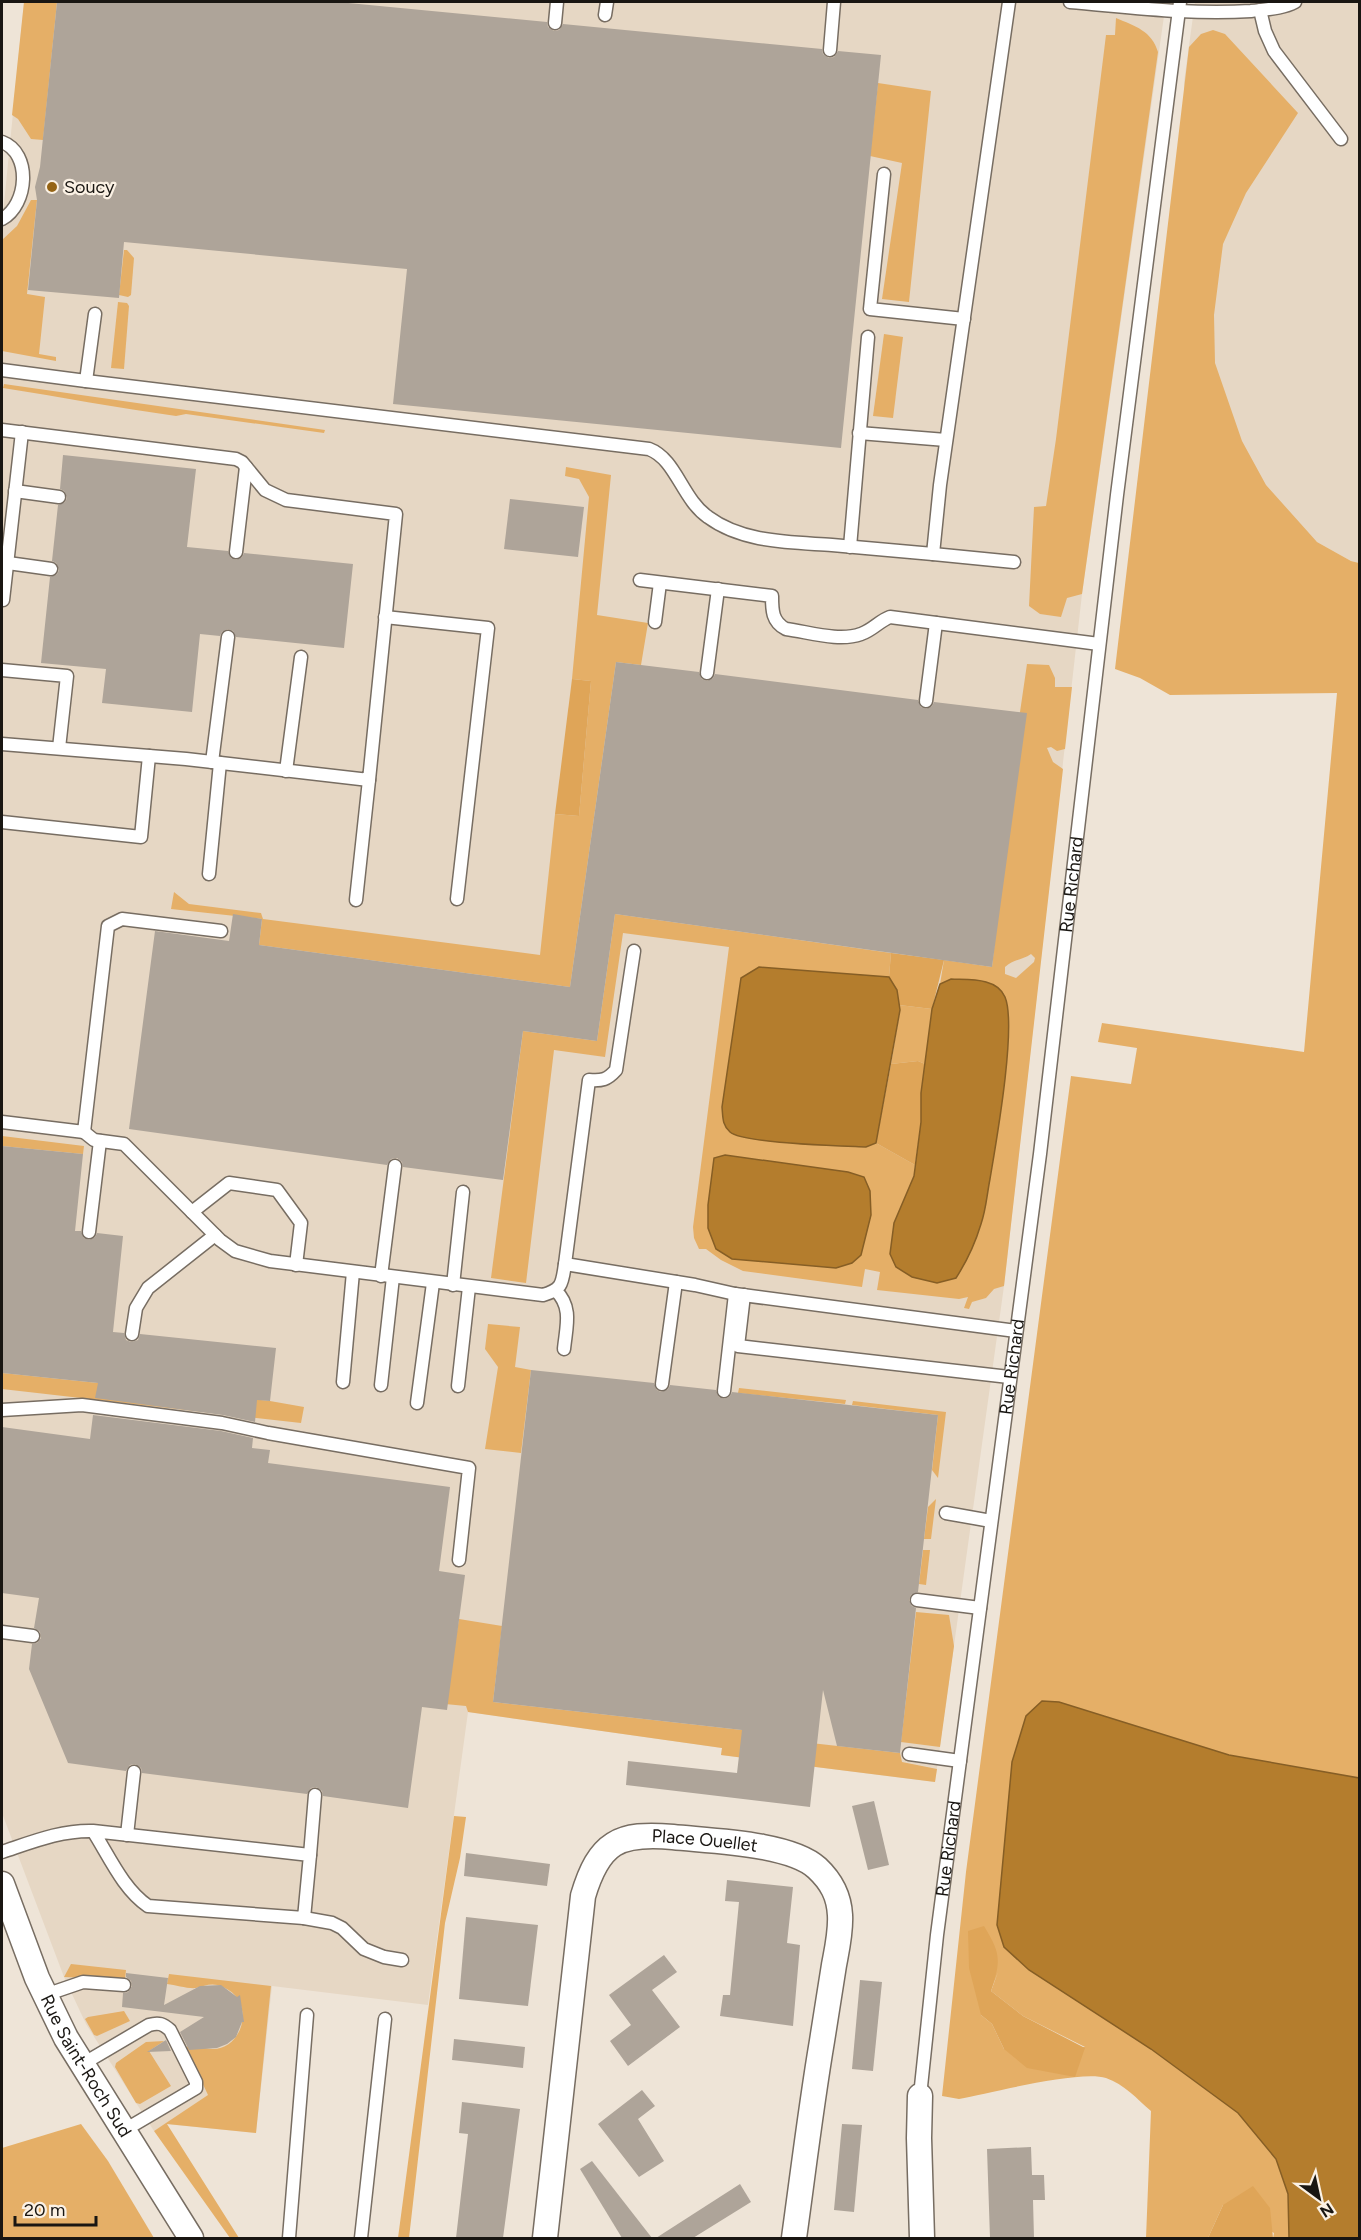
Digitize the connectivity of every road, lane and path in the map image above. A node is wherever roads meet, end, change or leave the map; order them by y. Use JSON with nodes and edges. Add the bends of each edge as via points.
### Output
{"nodes":[{"id":1,"x":557,"y":2,"type":"edge"},
{"id":2,"x":607,"y":2,"type":"edge"},
{"id":3,"x":834,"y":2,"type":"edge"},
{"id":4,"x":1009,"y":2,"type":"edge"},
{"id":5,"x":1070,"y":2,"type":"edge"},
{"id":6,"x":1295,"y":2,"type":"edge"},
{"id":7,"x":1180,"y":7,"type":"edge"},
{"id":8,"x":1260,"y":10,"type":"junction"},
{"id":9,"x":605,"y":15,"type":"dead end"},
{"id":10,"x":555,"y":23,"type":"dead end"},
{"id":11,"x":830,"y":50,"type":"dead end"},
{"id":12,"x":1341,"y":139,"type":"dead end"},
{"id":13,"x":2,"y":142,"type":"edge"},
{"id":14,"x":884,"y":174,"type":"dead end"},
{"id":15,"x":2,"y":219,"type":"edge"},
{"id":16,"x":95,"y":314,"type":"dead end"},
{"id":17,"x":964,"y":319,"type":"junction"},
{"id":18,"x":868,"y":337,"type":"dead end"},
{"id":19,"x":2,"y":370,"type":"edge"},
{"id":20,"x":86,"y":381,"type":"junction"},
{"id":21,"x":2,"y":430,"type":"edge"},
{"id":22,"x":22,"y":432,"type":"junction"},
{"id":23,"x":859,"y":434,"type":"junction"},
{"id":24,"x":946,"y":440,"type":"junction"},
{"id":25,"x":246,"y":467,"type":"junction"},
{"id":26,"x":15,"y":491,"type":"junction"},
{"id":27,"x":59,"y":497,"type":"dead end"},
{"id":28,"x":850,"y":547,"type":"junction"},
{"id":29,"x":236,"y":552,"type":"dead end"},
{"id":30,"x":933,"y":554,"type":"junction"},
{"id":31,"x":1014,"y":562,"type":"dead end"},
{"id":32,"x":8,"y":563,"type":"junction"},
{"id":33,"x":51,"y":569,"type":"dead end"},
{"id":34,"x":640,"y":580,"type":"dead end"},
{"id":35,"x":660,"y":583,"type":"junction"},
{"id":36,"x":718,"y":590,"type":"junction"},
{"id":37,"x":2,"y":600,"type":"edge"},
{"id":38,"x":385,"y":616,"type":"junction"},
{"id":39,"x":655,"y":622,"type":"dead end"},
{"id":40,"x":936,"y":623,"type":"junction"},
{"id":41,"x":228,"y":637,"type":"dead end"},
{"id":42,"x":1099,"y":644,"type":"junction"},
{"id":43,"x":301,"y":657,"type":"dead end"},
{"id":44,"x":2,"y":670,"type":"edge"},
{"id":45,"x":707,"y":674,"type":"dead end"},
{"id":46,"x":926,"y":701,"type":"dead end"},
{"id":47,"x":2,"y":744,"type":"edge"},
{"id":48,"x":58,"y":748,"type":"junction"},
{"id":49,"x":150,"y":756,"type":"junction"},
{"id":50,"x":216,"y":762,"type":"junction"},
{"id":51,"x":286,"y":771,"type":"junction"},
{"id":52,"x":369,"y":780,"type":"junction"},
{"id":53,"x":2,"y":822,"type":"edge"},
{"id":54,"x":208,"y":874,"type":"dead end"},
{"id":55,"x":457,"y":899,"type":"dead end"},
{"id":56,"x":356,"y":900,"type":"dead end"},
{"id":57,"x":221,"y":931,"type":"dead end"},
{"id":58,"x":634,"y":951,"type":"dead end"},
{"id":59,"x":2,"y":1122,"type":"edge"},
{"id":60,"x":84,"y":1132,"type":"junction"},
{"id":61,"x":100,"y":1141,"type":"junction"},
{"id":62,"x":395,"y":1166,"type":"dead end"},
{"id":63,"x":463,"y":1192,"type":"dead end"},
{"id":64,"x":192,"y":1212,"type":"junction"},
{"id":65,"x":89,"y":1232,"type":"dead end"},
{"id":66,"x":215,"y":1235,"type":"junction"},
{"id":67,"x":565,"y":1264,"type":"junction"},
{"id":68,"x":296,"y":1265,"type":"junction"},
{"id":69,"x":353,"y":1272,"type":"junction"},
{"id":70,"x":387,"y":1277,"type":"junction"},
{"id":71,"x":433,"y":1282,"type":"junction"},
{"id":72,"x":676,"y":1282,"type":"junction"},
{"id":73,"x":453,"y":1285,"type":"junction"},
{"id":74,"x":469,"y":1287,"type":"junction"},
{"id":75,"x":556,"y":1291,"type":"junction"},
{"id":76,"x":740,"y":1295,"type":"junction"},
{"id":77,"x":1016,"y":1331,"type":"junction"},
{"id":78,"x":132,"y":1334,"type":"dead end"},
{"id":79,"x":564,"y":1349,"type":"dead end"},
{"id":80,"x":1009,"y":1377,"type":"junction"},
{"id":81,"x":343,"y":1382,"type":"dead end"},
{"id":82,"x":662,"y":1384,"type":"dead end"},
{"id":83,"x":381,"y":1385,"type":"dead end"},
{"id":84,"x":458,"y":1386,"type":"dead end"},
{"id":85,"x":724,"y":1391,"type":"dead end"},
{"id":86,"x":417,"y":1402,"type":"dead end"},
{"id":87,"x":2,"y":1410,"type":"edge"},
{"id":88,"x":946,"y":1514,"type":"dead end"},
{"id":89,"x":991,"y":1521,"type":"junction"},
{"id":90,"x":459,"y":1560,"type":"dead end"},
{"id":91,"x":917,"y":1600,"type":"dead end"},
{"id":92,"x":980,"y":1608,"type":"junction"},
{"id":93,"x":2,"y":1632,"type":"edge"},
{"id":94,"x":33,"y":1636,"type":"dead end"},
{"id":95,"x":909,"y":1754,"type":"dead end"},
{"id":96,"x":960,"y":1761,"type":"junction"},
{"id":97,"x":134,"y":1772,"type":"dead end"},
{"id":98,"x":315,"y":1795,"type":"dead end"},
{"id":99,"x":93,"y":1832,"type":"junction"},
{"id":100,"x":127,"y":1835,"type":"junction"},
{"id":101,"x":2,"y":1852,"type":"edge"},
{"id":102,"x":310,"y":1855,"type":"junction"},
{"id":103,"x":2,"y":1884,"type":"edge"},
{"id":104,"x":304,"y":1918,"type":"junction"},
{"id":105,"x":402,"y":1960,"type":"dead end"},
{"id":106,"x":124,"y":1985,"type":"dead end"},
{"id":107,"x":45,"y":1995,"type":"junction"},
{"id":108,"x":307,"y":2015,"type":"dead end"},
{"id":109,"x":385,"y":2019,"type":"dead end"},
{"id":110,"x":81,"y":2065,"type":"junction"},
{"id":111,"x":920,"y":2096,"type":"joint"},
{"id":112,"x":123,"y":2131,"type":"junction"},
{"id":113,"x":191,"y":2238,"type":"edge"},
{"id":114,"x":289,"y":2238,"type":"edge"},
{"id":115,"x":361,"y":2238,"type":"edge"},
{"id":116,"x":545,"y":2238,"type":"edge"},
{"id":117,"x":794,"y":2238,"type":"edge"},
{"id":118,"x":922,"y":2238,"type":"edge"}],
"edges":[{"from":1,"to":10,"type":"lane"},
{"from":2,"to":9,"type":"lane"},
{"from":3,"to":11,"type":"lane"},
{"from":4,"to":17,"type":"lane"},
{"from":5,"to":7,"type":"lane"},
{"from":6,"to":8,"type":"lane","via":[[1287,7]]},
{"from":7,"to":8,"type":"lane"},
{"from":7,"to":42,"type":"lane","name":"Rue Richard"},
{"from":8,"to":12,"type":"lane","via":[[1274,51]]},
{"from":13,"to":15,"type":"lane","via":[[18,156],[22,174],[20,198]]},
{"from":14,"to":17,"type":"lane","via":[[870,309]]},
{"from":16,"to":20,"type":"lane"},
{"from":17,"to":24,"type":"lane"},
{"from":18,"to":23,"type":"lane"},
{"from":19,"to":20,"type":"lane"},
{"from":20,"to":28,"type":"lane","via":[[649,449],[666,460],[697,508],[725,527],[771,540]]},
{"from":21,"to":22,"type":"lane"},
{"from":22,"to":25,"type":"lane","via":[[236,459]]},
{"from":22,"to":26,"type":"lane"},
{"from":23,"to":24,"type":"lane"},
{"from":23,"to":28,"type":"lane"},
{"from":24,"to":30,"type":"lane"},
{"from":25,"to":29,"type":"lane"},
{"from":25,"to":38,"type":"lane","via":[[265,490],[286,500],[396,514]]},
{"from":26,"to":27,"type":"lane"},
{"from":26,"to":32,"type":"lane"},
{"from":28,"to":30,"type":"lane"},
{"from":30,"to":31,"type":"lane"},
{"from":32,"to":33,"type":"lane"},
{"from":32,"to":37,"type":"lane"},
{"from":34,"to":35,"type":"lane"},
{"from":35,"to":36,"type":"lane"},
{"from":35,"to":39,"type":"lane"},
{"from":36,"to":40,"type":"lane","via":[[772,596],[776,621],[786,629],[845,637],[871,630],[890,617]]},
{"from":36,"to":45,"type":"lane"},
{"from":38,"to":52,"type":"lane"},
{"from":38,"to":55,"type":"lane","via":[[488,628]]},
{"from":40,"to":42,"type":"lane"},
{"from":40,"to":46,"type":"lane"},
{"from":41,"to":50,"type":"lane"},
{"from":42,"to":77,"type":"lane","name":"Rue Richard"},
{"from":43,"to":51,"type":"lane"},
{"from":44,"to":48,"type":"lane","via":[[67,676]]},
{"from":47,"to":48,"type":"lane"},
{"from":48,"to":49,"type":"lane"},
{"from":49,"to":50,"type":"lane"},
{"from":49,"to":53,"type":"lane","via":[[141,837]]},
{"from":50,"to":51,"type":"lane"},
{"from":50,"to":54,"type":"lane"},
{"from":51,"to":52,"type":"lane"},
{"from":52,"to":56,"type":"lane"},
{"from":57,"to":60,"type":"lane","via":[[122,919],[108,926]]},
{"from":58,"to":67,"type":"lane","via":[[616,1070],[602,1081],[589,1080]]},
{"from":59,"to":60,"type":"lane"},
{"from":60,"to":61,"type":"lane"},
{"from":61,"to":64,"type":"lane","via":[[124,1144]]},
{"from":61,"to":65,"type":"lane"},
{"from":62,"to":70,"type":"lane"},
{"from":63,"to":73,"type":"lane"},
{"from":64,"to":66,"type":"lane"},
{"from":64,"to":68,"type":"lane","via":[[230,1183],[276,1190],[301,1223]]},
{"from":66,"to":68,"type":"lane","via":[[235,1251]]},
{"from":66,"to":78,"type":"lane","via":[[148,1288],[136,1308]]},
{"from":67,"to":72,"type":"lane"},
{"from":67,"to":75,"type":"lane","via":[[562,1283]]},
{"from":68,"to":69,"type":"lane"},
{"from":69,"to":70,"type":"lane"},
{"from":69,"to":81,"type":"lane"},
{"from":70,"to":71,"type":"lane"},
{"from":70,"to":83,"type":"lane"},
{"from":71,"to":73,"type":"lane"},
{"from":71,"to":86,"type":"lane"},
{"from":72,"to":76,"type":"lane"},
{"from":72,"to":82,"type":"lane"},
{"from":73,"to":74,"type":"lane"},
{"from":74,"to":75,"type":"lane","via":[[543,1295]]},
{"from":74,"to":84,"type":"lane"},
{"from":75,"to":79,"type":"lane","via":[[567,1306]]},
{"from":76,"to":77,"type":"lane"},
{"from":76,"to":80,"type":"lane","via":[[738,1346]]},
{"from":76,"to":85,"type":"lane"},
{"from":77,"to":80,"type":"lane","name":"Rue Richard"},
{"from":80,"to":89,"type":"lane","name":"Rue Richard"},
{"from":87,"to":90,"type":"lane","via":[[82,1405],[222,1423],[470,1468]]},
{"from":88,"to":89,"type":"lane"},
{"from":89,"to":92,"type":"lane","name":"Rue Richard"},
{"from":91,"to":92,"type":"lane"},
{"from":92,"to":96,"type":"lane","name":"Rue Richard"},
{"from":93,"to":94,"type":"lane"},
{"from":95,"to":96,"type":"lane"},
{"from":96,"to":111,"type":"lane","name":"Rue Richard"},
{"from":97,"to":100,"type":"lane"},
{"from":98,"to":102,"type":"lane"},
{"from":99,"to":100,"type":"lane"},
{"from":99,"to":101,"type":"lane","via":[[64,1832]]},
{"from":99,"to":104,"type":"lane","via":[[124,1880],[148,1906]]},
{"from":100,"to":102,"type":"lane"},
{"from":102,"to":104,"type":"lane"},
{"from":103,"to":107,"type":"street","name":"Rue Saint-Roch Sud"},
{"from":104,"to":105,"type":"lane","via":[[333,1923],[364,1949]]},
{"from":106,"to":107,"type":"lane","via":[[83,1982]]},
{"from":107,"to":110,"type":"street","name":"Rue Saint-Roch Sud"},
{"from":108,"to":114,"type":"lane"},
{"from":109,"to":115,"type":"lane"},
{"from":110,"to":112,"type":"street","name":"Rue Saint-Roch Sud"},
{"from":110,"to":112,"type":"lane","via":[[149,2025],[164,2024],[170,2030],[196,2088]]},
{"from":111,"to":118,"type":"street","name":"Rue Richard"},
{"from":112,"to":113,"type":"street","name":"Rue Saint-Roch Sud"},
{"from":116,"to":117,"type":"street","name":"Place Ouellet","via":[[583,1896],[594,1866],[606,1851],[624,1839],[643,1835],[727,1842],[791,1853],[816,1867],[835,1890],[840,1929]]}]}
